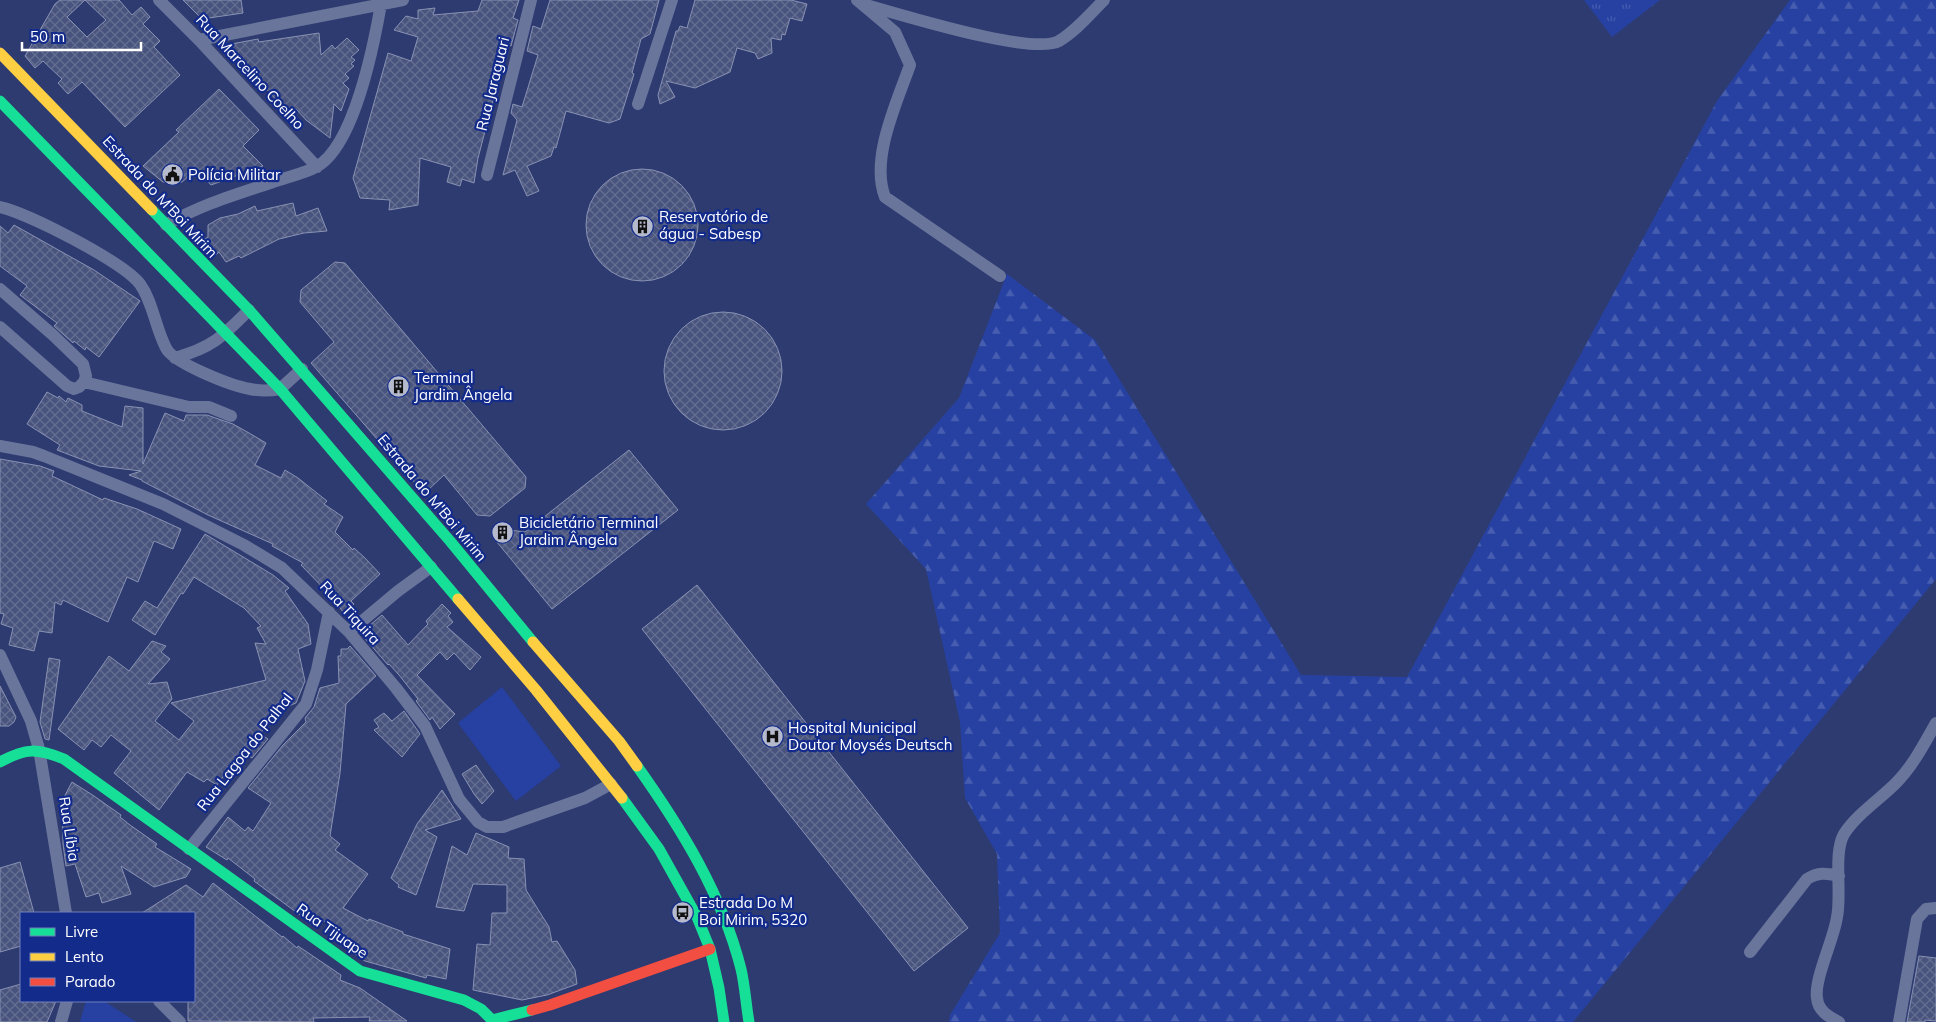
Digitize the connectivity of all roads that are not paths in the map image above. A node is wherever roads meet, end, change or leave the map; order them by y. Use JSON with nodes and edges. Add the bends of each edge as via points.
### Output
{"nodes":[{"id":1,"x":158,"y":0,"type":"edge"},
{"id":2,"x":403,"y":0,"type":"edge"},
{"id":3,"x":531,"y":0,"type":"edge"},
{"id":4,"x":672,"y":0,"type":"edge"},
{"id":5,"x":1104,"y":0,"type":"edge"},
{"id":6,"x":859,"y":2,"type":"edge"},
{"id":7,"x":381,"y":4,"type":"junction"},
{"id":8,"x":199,"y":40,"type":"junction"},
{"id":9,"x":0,"y":53,"type":"edge"},
{"id":10,"x":0,"y":101,"type":"edge"},
{"id":11,"x":638,"y":104,"type":"dead end"},
{"id":12,"x":317,"y":167,"type":"junction"},
{"id":13,"x":487,"y":175,"type":"dead end"},
{"id":14,"x":0,"y":207,"type":"edge"},
{"id":15,"x":166,"y":225,"type":"junction"},
{"id":16,"x":1000,"y":276,"type":"dead end"},
{"id":17,"x":0,"y":289,"type":"edge"},
{"id":18,"x":249,"y":310,"type":"junction"},
{"id":19,"x":0,"y":327,"type":"edge"},
{"id":20,"x":225,"y":334,"type":"junction"},
{"id":21,"x":175,"y":358,"type":"junction"},
{"id":22,"x":302,"y":369,"type":"junction"},
{"id":23,"x":84,"y":382,"type":"junction"},
{"id":24,"x":280,"y":389,"type":"junction"},
{"id":25,"x":231,"y":416,"type":"dead end"},
{"id":26,"x":0,"y":446,"type":"edge"},
{"id":27,"x":431,"y":567,"type":"junction"},
{"id":28,"x":496,"y":596,"type":"junction"},
{"id":29,"x":329,"y":612,"type":"junction"},
{"id":30,"x":475,"y":618,"type":"junction"},
{"id":31,"x":349,"y":632,"type":"junction"},
{"id":32,"x":0,"y":656,"type":"edge"},
{"id":33,"x":1936,"y":723,"type":"edge"},
{"id":34,"x":40,"y":749,"type":"junction"},
{"id":35,"x":0,"y":762,"type":"edge"},
{"id":36,"x":622,"y":773,"type":"junction"},
{"id":37,"x":190,"y":849,"type":"junction"},
{"id":38,"x":1839,"y":876,"type":"junction"},
{"id":39,"x":1936,"y":908,"type":"edge"},
{"id":40,"x":66,"y":912,"type":"edge"},
{"id":41,"x":710,"y":949,"type":"junction"},
{"id":42,"x":1750,"y":952,"type":"dead end"},
{"id":43,"x":67,"y":1002,"type":"edge"},
{"id":44,"x":160,"y":1002,"type":"edge"},
{"id":45,"x":489,"y":1021,"type":"edge"},
{"id":46,"x":61,"y":1022,"type":"edge"},
{"id":47,"x":180,"y":1022,"type":"edge"},
{"id":48,"x":724,"y":1022,"type":"edge"},
{"id":49,"x":749,"y":1022,"type":"edge"},
{"id":50,"x":1839,"y":1022,"type":"edge"},
{"id":51,"x":1900,"y":1022,"type":"edge"}],
"edges":[{"from":1,"to":8,"type":"street","name":"Rua Marcelino Coelho"},
{"from":2,"to":7,"type":"street"},
{"from":3,"to":13,"type":"street","name":"Rua Jaraguari"},
{"from":4,"to":11,"type":"street"},
{"from":5,"to":6,"type":"street","via":[[1058,42],[1046,44],[992,39]]},
{"from":6,"to":16,"type":"street","via":[[895,32],[910,65],[881,152],[881,180],[886,197]]},
{"from":7,"to":8,"type":"street"},
{"from":7,"to":12,"type":"street","via":[[368,66],[345,132],[335,149]]},
{"from":8,"to":12,"type":"street","name":"Rua Marcelino Coelho"},
{"from":9,"to":15,"type":"main road","name":"Estrada do M'Boi Mirim"},
{"from":10,"to":20,"type":"main road","name":"Estrada do M'Boi Mirim"},
{"from":12,"to":15,"type":"street","via":[[194,209]]},
{"from":14,"to":21,"type":"street","via":[[50,228],[138,282],[166,350]]},
{"from":15,"to":18,"type":"main road","name":"Estrada do M'Boi Mirim"},
{"from":17,"to":23,"type":"street","via":[[83,364]]},
{"from":18,"to":20,"type":"street"},
{"from":18,"to":22,"type":"main road","name":"Estrada do M'Boi Mirim"},
{"from":19,"to":23,"type":"street","via":[[67,386],[74,389]]},
{"from":20,"to":21,"type":"street","via":[[198,351]]},
{"from":20,"to":24,"type":"main road","name":"Estrada do M'Boi Mirim"},
{"from":21,"to":24,"type":"street","via":[[201,372],[248,389]]},
{"from":22,"to":24,"type":"street"},
{"from":22,"to":28,"type":"main road","name":"Estrada do M'Boi Mirim"},
{"from":23,"to":25,"type":"street","via":[[188,407],[209,407]]},
{"from":24,"to":27,"type":"main road","name":"Estrada do M'Boi Mirim"},
{"from":26,"to":29,"type":"street","name":"Rua Tiquira","via":[[33,452],[163,504],[282,568]]},
{"from":27,"to":30,"type":"main road","name":"Estrada do M'Boi Mirim"},
{"from":27,"to":31,"type":"street"},
{"from":28,"to":30,"type":"main road","via":[[484,595],[476,599],[472,610]]},
{"from":28,"to":36,"type":"main road","name":"Estrada do M'Boi Mirim","via":[[619,741]]},
{"from":29,"to":31,"type":"street","name":"Rua Tiquira"},
{"from":29,"to":37,"type":"street","name":"Rua Lagoa do Palhal","via":[[306,704]]},
{"from":30,"to":36,"type":"main road","name":"Estrada do M'Boi Mirim","via":[[585,751]]},
{"from":31,"to":36,"type":"street","name":"Rua Tiquira","via":[[425,726],[459,799],[486,827],[503,828],[585,798]]},
{"from":32,"to":34,"type":"street","name":"Rua Líbia","via":[[32,721]]},
{"from":33,"to":38,"type":"street","via":[[1916,759],[1897,782],[1849,827],[1840,848]]},
{"from":34,"to":35,"type":"main road","via":[[16,753]]},
{"from":34,"to":37,"type":"main road","name":"Rua Tijuape","via":[[64,759]]},
{"from":34,"to":40,"type":"street","name":"Rua Líbia"},
{"from":36,"to":41,"type":"main road","name":"Estrada do M'Boi Mirim","via":[[635,814],[659,849],[697,917]]},
{"from":36,"to":49,"type":"main road","name":"Estrada do M'Boi Mirim","via":[[669,811],[710,884],[741,970]]},
{"from":37,"to":45,"type":"main road","name":"Rua Tijuape","via":[[360,971],[464,1000],[482,1009]]},
{"from":38,"to":42,"type":"street","via":[[1815,873],[1807,879]]},
{"from":38,"to":50,"type":"street","via":[[1837,918],[1816,998],[1828,1017]]},
{"from":39,"to":51,"type":"street","via":[[1926,908],[1917,919]]},
{"from":41,"to":45,"type":"main road","name":"Rua Tijuape","via":[[550,1005]]},
{"from":41,"to":48,"type":"main road","name":"Estrada do M'Boi Mirim"},
{"from":43,"to":46,"type":"street"},
{"from":44,"to":47,"type":"street"}]}
